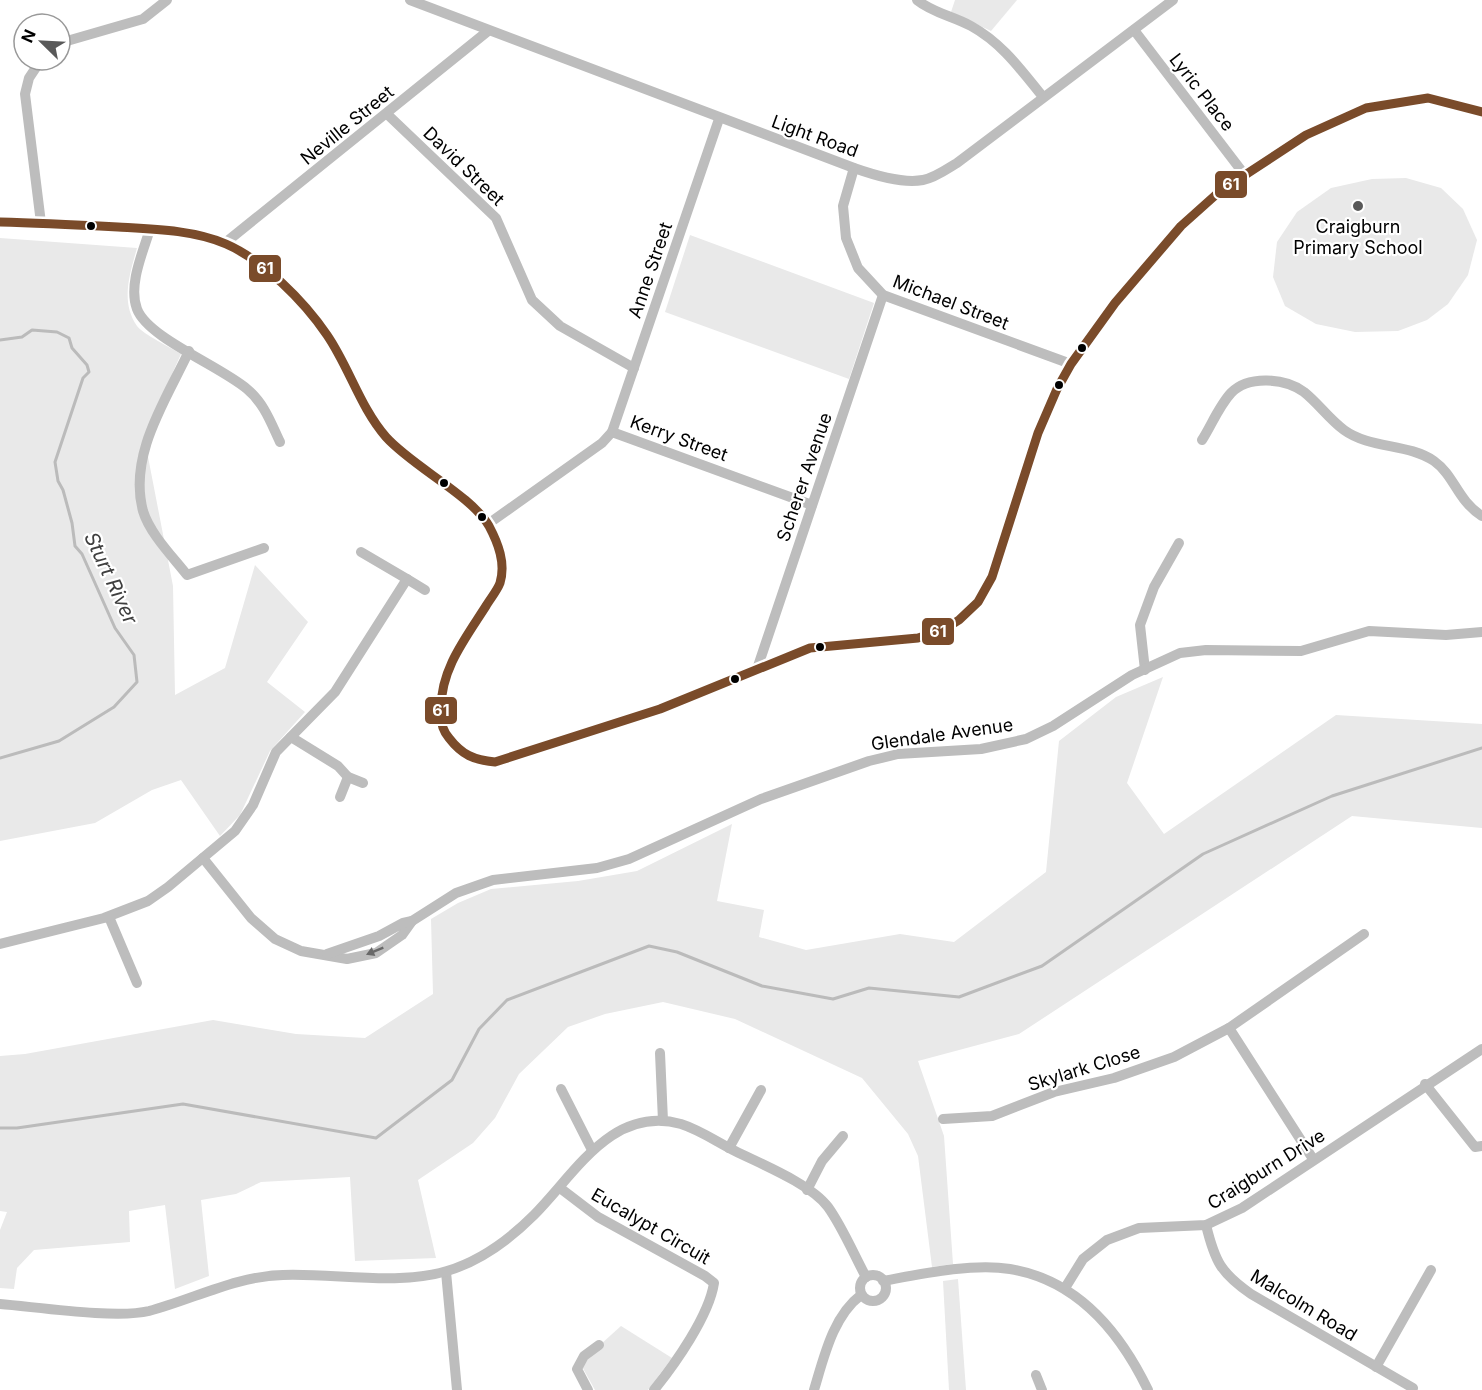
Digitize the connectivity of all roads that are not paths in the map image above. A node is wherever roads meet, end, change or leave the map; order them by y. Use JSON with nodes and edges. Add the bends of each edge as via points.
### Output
{"nodes":[{"id":1,"x":167,"y":0,"type":"edge"},
{"id":2,"x":410,"y":0,"type":"edge"},
{"id":3,"x":916,"y":0,"type":"edge"},
{"id":4,"x":1173,"y":0,"type":"edge"},
{"id":5,"x":1134,"y":30,"type":"junction"},
{"id":6,"x":488,"y":31,"type":"junction"},
{"id":7,"x":72,"y":40,"type":"edge"},
{"id":8,"x":33,"y":72,"type":"edge"},
{"id":9,"x":1042,"y":97,"type":"junction"},
{"id":10,"x":1482,"y":112,"type":"edge"},
{"id":11,"x":387,"y":114,"type":"junction"},
{"id":12,"x":720,"y":119,"type":"junction"},
{"id":13,"x":854,"y":168,"type":"junction"},
{"id":14,"x":1244,"y":174,"type":"junction"},
{"id":15,"x":0,"y":222,"type":"edge"},
{"id":16,"x":41,"y":223,"type":"junction"},
{"id":17,"x":150,"y":229,"type":"junction"},
{"id":18,"x":225,"y":243,"type":"junction"},
{"id":19,"x":883,"y":295,"type":"junction"},
{"id":20,"x":189,"y":351,"type":"junction"},
{"id":21,"x":1071,"y":364,"type":"junction"},
{"id":22,"x":634,"y":368,"type":"junction"},
{"id":23,"x":612,"y":432,"type":"junction"},
{"id":24,"x":1202,"y":440,"type":"dead end"},
{"id":25,"x":280,"y":442,"type":"dead end"},
{"id":26,"x":812,"y":505,"type":"junction"},
{"id":27,"x":1482,"y":516,"type":"edge"},
{"id":28,"x":488,"y":524,"type":"junction"},
{"id":29,"x":1179,"y":543,"type":"dead end"},
{"id":30,"x":264,"y":548,"type":"dead end"},
{"id":31,"x":361,"y":552,"type":"dead end"},
{"id":32,"x":407,"y":579,"type":"junction"},
{"id":33,"x":426,"y":590,"type":"dead end"},
{"id":34,"x":1482,"y":632,"type":"edge"},
{"id":35,"x":757,"y":669,"type":"junction"},
{"id":36,"x":1144,"y":670,"type":"junction"},
{"id":37,"x":291,"y":737,"type":"junction"},
{"id":38,"x":348,"y":777,"type":"junction"},
{"id":39,"x":363,"y":783,"type":"dead end"},
{"id":40,"x":340,"y":797,"type":"dead end"},
{"id":41,"x":203,"y":858,"type":"junction"},
{"id":42,"x":109,"y":917,"type":"junction"},
{"id":43,"x":1364,"y":934,"type":"dead end"},
{"id":44,"x":0,"y":944,"type":"edge"},
{"id":45,"x":137,"y":982,"type":"dead end"},
{"id":46,"x":1229,"y":1028,"type":"junction"},
{"id":47,"x":1482,"y":1049,"type":"edge"},
{"id":48,"x":660,"y":1053,"type":"dead end"},
{"id":49,"x":1425,"y":1084,"type":"junction"},
{"id":50,"x":561,"y":1089,"type":"dead end"},
{"id":51,"x":761,"y":1090,"type":"dead end"},
{"id":52,"x":943,"y":1119,"type":"dead end"},
{"id":53,"x":663,"y":1121,"type":"junction"},
{"id":54,"x":843,"y":1136,"type":"dead end"},
{"id":55,"x":1482,"y":1146,"type":"edge"},
{"id":56,"x":729,"y":1148,"type":"junction"},
{"id":57,"x":592,"y":1150,"type":"junction"},
{"id":58,"x":1313,"y":1159,"type":"junction"},
{"id":59,"x":560,"y":1188,"type":"junction"},
{"id":60,"x":807,"y":1190,"type":"junction"},
{"id":61,"x":1206,"y":1225,"type":"junction"},
{"id":62,"x":1431,"y":1270,"type":"dead end"},
{"id":63,"x":446,"y":1272,"type":"junction"},
{"id":64,"x":866,"y":1277,"type":"junction"},
{"id":65,"x":883,"y":1281,"type":"junction"},
{"id":66,"x":1065,"y":1288,"type":"junction"},
{"id":67,"x":861,"y":1294,"type":"junction"},
{"id":68,"x":0,"y":1304,"type":"edge"},
{"id":69,"x":598,"y":1345,"type":"dead end"},
{"id":70,"x":1376,"y":1367,"type":"junction"},
{"id":71,"x":1036,"y":1374,"type":"dead end"},
{"id":72,"x":1413,"y":1388,"type":"dead end"},
{"id":73,"x":457,"y":1390,"type":"edge"},
{"id":74,"x":588,"y":1390,"type":"edge"},
{"id":75,"x":654,"y":1390,"type":"edge"},
{"id":76,"x":814,"y":1390,"type":"edge"},
{"id":77,"x":1042,"y":1390,"type":"edge"},
{"id":78,"x":1148,"y":1390,"type":"edge"}],
"edges":[{"from":1,"to":7,"type":"street","via":[[143,19]]},
{"from":2,"to":6,"type":"street","name":"Light Road"},
{"from":3,"to":9,"type":"street","via":[[970,26],[1006,51]]},
{"from":4,"to":5,"type":"street","name":"Light Road"},
{"from":5,"to":9,"type":"street","name":"Light Road"},
{"from":5,"to":14,"type":"street","name":"Lyric Place"},
{"from":6,"to":11,"type":"street","name":"Neville Street"},
{"from":6,"to":12,"type":"street","name":"Light Road"},
{"from":8,"to":16,"type":"street","via":[[25,94]]},
{"from":9,"to":13,"type":"street","name":"Light Road","via":[[957,163],[923,180],[872,175]]},
{"from":10,"to":14,"type":"street","via":[[1428,98],[1366,108],[1306,135]]},
{"from":11,"to":18,"type":"street","name":"Neville Street"},
{"from":11,"to":22,"type":"street","name":"David Street","via":[[496,218],[532,300],[560,326]]},
{"from":12,"to":13,"type":"street","name":"Light Road"},
{"from":12,"to":22,"type":"street","name":"Anne Street"},
{"from":13,"to":19,"type":"street","name":"Michael Street","via":[[843,206],[846,238],[858,268]]},
{"from":14,"to":21,"type":"street","via":[[1219,192],[1156,253]]},
{"from":15,"to":16,"type":"street"},
{"from":16,"to":17,"type":"street"},
{"from":17,"to":18,"type":"street"},
{"from":17,"to":20,"type":"street","via":[[136,276],[136,308],[158,333]]},
{"from":18,"to":28,"type":"street","via":[[279,280],[304,306],[327,336],[385,435],[406,457],[476,509]]},
{"from":19,"to":21,"type":"street","name":"Michael Street"},
{"from":19,"to":26,"type":"street","name":"Scherer Avenue"},
{"from":20,"to":25,"type":"street","via":[[248,390],[263,406]]},
{"from":20,"to":30,"type":"street","via":[[140,462],[144,513],[163,545],[188,575]]},
{"from":21,"to":35,"type":"street","via":[[1038,433],[992,577],[978,602],[943,630],[918,638],[810,648]]},
{"from":22,"to":23,"type":"street","name":"Anne Street"},
{"from":23,"to":26,"type":"street","name":"Kerry Street"},
{"from":23,"to":28,"type":"street","name":"Kerry Street"},
{"from":24,"to":27,"type":"street","via":[[1232,392],[1272,380],[1302,391],[1345,431],[1435,462],[1466,505]]},
{"from":26,"to":35,"type":"street","name":"Scherer Avenue"},
{"from":28,"to":35,"type":"street","via":[[502,562],[500,583],[448,666],[441,695],[444,733],[459,750],[476,760],[495,762],[550,745],[660,709]]},
{"from":29,"to":36,"type":"street","via":[[1154,587],[1140,625]]},
{"from":31,"to":32,"type":"street"},
{"from":32,"to":33,"type":"street"},
{"from":32,"to":37,"type":"street","via":[[335,692]]},
{"from":34,"to":36,"type":"street","name":"Glendale Avenue","via":[[1446,635],[1369,631],[1301,651],[1180,653]]},
{"from":36,"to":41,"type":"street","name":"Glendale Avenue","via":[[1026,739],[981,749],[898,754],[869,761],[761,799],[629,859],[597,868],[493,880],[456,893],[412,921],[327,954],[301,951],[275,939],[251,918]]},
{"from":37,"to":38,"type":"street","via":[[338,766]]},
{"from":37,"to":41,"type":"street","via":[[276,752],[246,818]]},
{"from":38,"to":39,"type":"street"},
{"from":38,"to":40,"type":"street"},
{"from":41,"to":42,"type":"street","via":[[148,900]]},
{"from":42,"to":44,"type":"street"},
{"from":42,"to":45,"type":"street"},
{"from":43,"to":46,"type":"street","name":"Skylark Close"},
{"from":46,"to":52,"type":"street","name":"Skylark Close","via":[[1174,1057],[1114,1078],[1054,1092],[992,1116]]},
{"from":46,"to":58,"type":"street"},
{"from":47,"to":49,"type":"street","name":"Craigburn Drive"},
{"from":48,"to":53,"type":"street"},
{"from":49,"to":55,"type":"street","via":[[1475,1147]]},
{"from":49,"to":58,"type":"street","name":"Craigburn Drive"},
{"from":50,"to":57,"type":"street"},
{"from":51,"to":56,"type":"street"},
{"from":53,"to":56,"type":"street","via":[[681,1125]]},
{"from":53,"to":57,"type":"street","via":[[631,1125]]},
{"from":54,"to":60,"type":"street","via":[[822,1161]]},
{"from":56,"to":60,"type":"street"},
{"from":57,"to":59,"type":"street"},
{"from":58,"to":61,"type":"street","name":"Craigburn Drive","via":[[1242,1208]]},
{"from":59,"to":63,"type":"street","via":[[513,1234],[479,1258]]},
{"from":59,"to":75,"type":"street","name":"Eucalypt Circuit","via":[[598,1217],[714,1283],[688,1339]]},
{"from":60,"to":64,"type":"street","via":[[827,1206]]},
{"from":61,"to":66,"type":"street","name":"Craigburn Drive","via":[[1139,1228],[1107,1240],[1083,1259]]},
{"from":61,"to":70,"type":"street","name":"Malcolm Road","via":[[1216,1259],[1228,1278]]},
{"from":62,"to":70,"type":"street"},
{"from":63,"to":68,"type":"street","via":[[388,1278],[255,1278],[146,1311]]},
{"from":63,"to":73,"type":"street"},
{"from":64,"to":65,"type":"street"},
{"from":64,"to":67,"type":"street"},
{"from":65,"to":66,"type":"street","via":[[954,1271],[1008,1269]]},
{"from":65,"to":67,"type":"street","via":[[884,1293],[879,1300],[871,1301]]},
{"from":66,"to":78,"type":"street","via":[[1106,1322],[1125,1346]]},
{"from":67,"to":76,"type":"street","via":[[848,1305],[836,1327]]},
{"from":69,"to":74,"type":"street","via":[[584,1356],[577,1369]]},
{"from":70,"to":72,"type":"street","name":"Malcolm Road"},
{"from":71,"to":77,"type":"street"}]}
